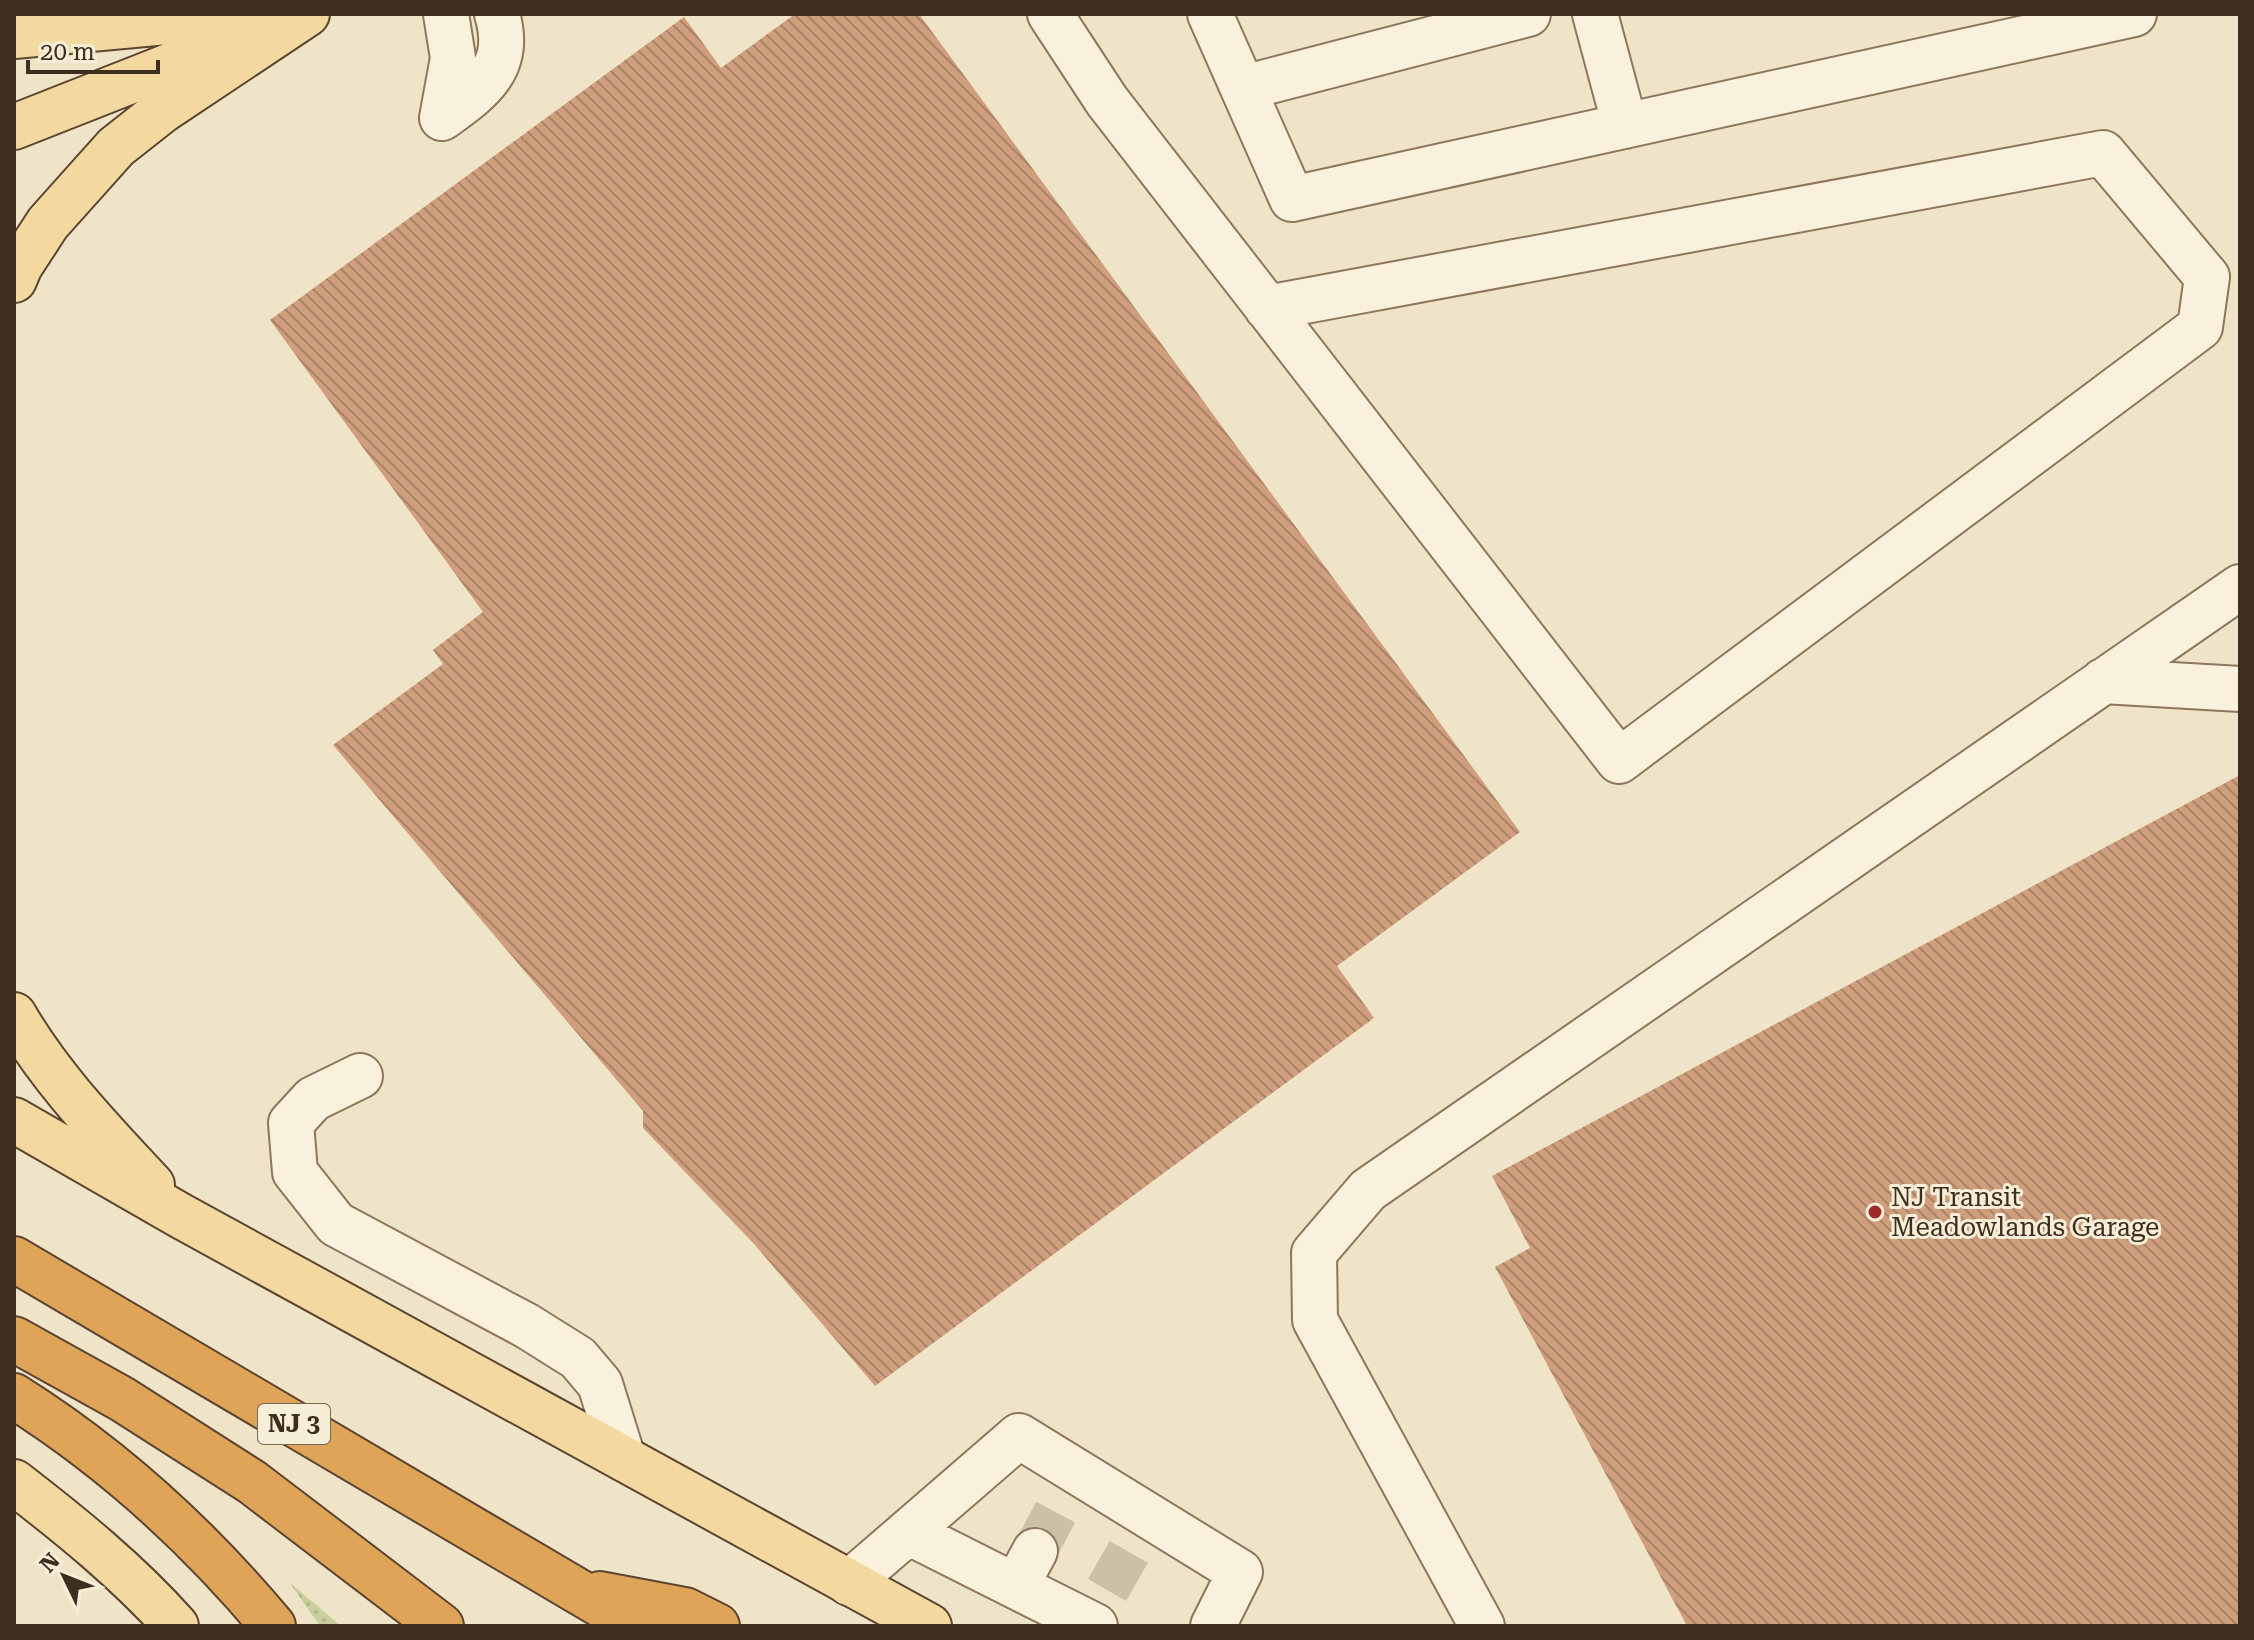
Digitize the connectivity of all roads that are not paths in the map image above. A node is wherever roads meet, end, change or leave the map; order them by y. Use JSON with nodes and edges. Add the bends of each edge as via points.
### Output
{"nodes":[{"id":1,"x":254,"y":14,"type":"edge"},
{"id":2,"x":300,"y":14,"type":"edge"},
{"id":3,"x":307,"y":14,"type":"edge"},
{"id":4,"x":446,"y":14,"type":"edge"},
{"id":5,"x":497,"y":14,"type":"edge"},
{"id":6,"x":1050,"y":14,"type":"edge"},
{"id":7,"x":1210,"y":14,"type":"edge"},
{"id":8,"x":1528,"y":14,"type":"edge"},
{"id":9,"x":1595,"y":14,"type":"edge"},
{"id":10,"x":2134,"y":14,"type":"edge"},
{"id":11,"x":14,"y":36,"type":"edge"},
{"id":12,"x":1243,"y":88,"type":"junction"},
{"id":13,"x":1625,"y":126,"type":"junction"},
{"id":14,"x":14,"y":127,"type":"edge"},
{"id":15,"x":14,"y":280,"type":"edge"},
{"id":16,"x":1267,"y":308,"type":"junction"},
{"id":17,"x":2240,"y":587,"type":"edge"},
{"id":18,"x":2103,"y":681,"type":"junction"},
{"id":19,"x":2240,"y":689,"type":"edge"},
{"id":20,"x":14,"y":1015,"type":"edge"},
{"id":21,"x":360,"y":1076,"type":"dead end"},
{"id":22,"x":14,"y":1120,"type":"edge"},
{"id":23,"x":181,"y":1216,"type":"junction"},
{"id":24,"x":14,"y":1259,"type":"edge"},
{"id":25,"x":14,"y":1339,"type":"edge"},
{"id":26,"x":14,"y":1396,"type":"edge"},
{"id":27,"x":623,"y":1458,"type":"junction"},
{"id":28,"x":14,"y":1482,"type":"edge"},
{"id":29,"x":908,"y":1532,"type":"junction"},
{"id":30,"x":849,"y":1583,"type":"junction"},
{"id":31,"x":574,"y":1589,"type":"junction"},
{"id":32,"x":1097,"y":1613,"type":"edge"},
{"id":33,"x":176,"y":1626,"type":"edge"},
{"id":34,"x":273,"y":1626,"type":"edge"},
{"id":35,"x":441,"y":1626,"type":"edge"},
{"id":36,"x":637,"y":1626,"type":"edge"},
{"id":37,"x":717,"y":1626,"type":"edge"},
{"id":38,"x":929,"y":1626,"type":"edge"},
{"id":39,"x":1213,"y":1626,"type":"edge"},
{"id":40,"x":1482,"y":1626,"type":"edge"}],
"edges":[{"from":1,"to":11,"type":"main road"},
{"from":2,"to":14,"type":"main road"},
{"from":3,"to":15,"type":"main road","via":[[116,147],[48,223]]},
{"from":4,"to":5,"type":"lane","via":[[453,58],[442,118],[481,90],[495,68],[503,34]]},
{"from":6,"to":16,"type":"lane","via":[[1107,101]]},
{"from":7,"to":12,"type":"lane"},
{"from":8,"to":12,"type":"lane"},
{"from":9,"to":13,"type":"lane"},
{"from":10,"to":13,"type":"lane"},
{"from":12,"to":13,"type":"lane","via":[[1292,199]]},
{"from":16,"to":16,"type":"lane","via":[[2103,153],[2207,277],[2200,327],[1619,761]]},
{"from":17,"to":18,"type":"lane"},
{"from":18,"to":19,"type":"lane"},
{"from":18,"to":40,"type":"lane","via":[[1368,1190],[1314,1253],[1315,1320]]},
{"from":20,"to":23,"type":"main road","via":[[84,1112]]},
{"from":21,"to":27,"type":"lane","via":[[313,1099],[291,1123],[295,1172],[336,1224],[578,1358],[600,1384]]},
{"from":22,"to":23,"type":"main road"},
{"from":23,"to":27,"type":"main road"},
{"from":24,"to":31,"type":"highway","number":"NJ 3"},
{"from":25,"to":35,"type":"highway","via":[[122,1399],[252,1482]]},
{"from":26,"to":34,"type":"highway","via":[[125,1475],[199,1544]]},
{"from":27,"to":30,"type":"main road"},
{"from":28,"to":33,"type":"main road","via":[[101,1553]]},
{"from":29,"to":30,"type":"lane"},
{"from":29,"to":32,"type":"lane","via":[[1025,1569]]},
{"from":29,"to":39,"type":"lane","via":[[1019,1436],[1069,1487],[1142,1528],[1240,1572]]},
{"from":30,"to":38,"type":"main road"},
{"from":31,"to":36,"type":"highway","number":"NJ 3"},
{"from":31,"to":37,"type":"highway","via":[[685,1610]]}]}
